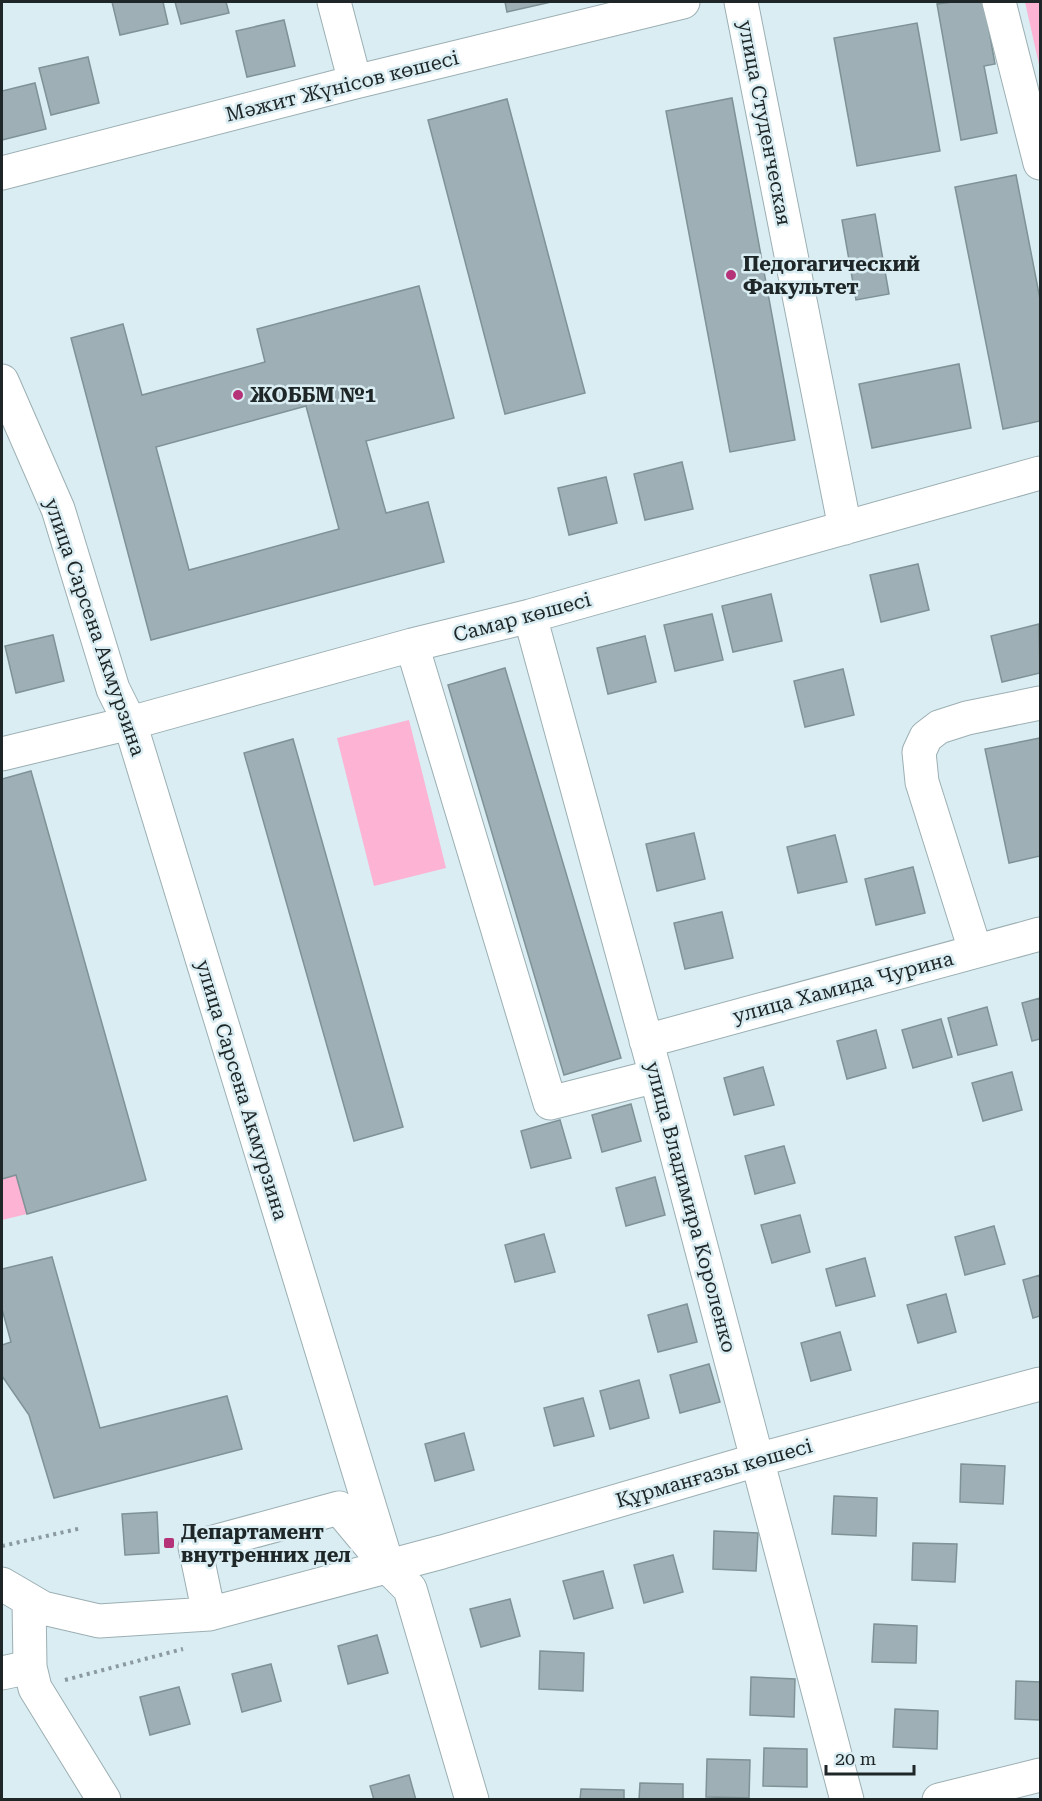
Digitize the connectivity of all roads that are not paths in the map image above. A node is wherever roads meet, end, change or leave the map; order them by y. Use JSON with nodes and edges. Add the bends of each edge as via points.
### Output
{"nodes":[{"id":1,"x":334,"y":2,"type":"edge"},
{"id":2,"x":683,"y":2,"type":"edge"},
{"id":3,"x":741,"y":2,"type":"edge"},
{"id":4,"x":999,"y":2,"type":"edge"},
{"id":5,"x":355,"y":82,"type":"junction"},
{"id":6,"x":1041,"y":163,"type":"edge"},
{"id":7,"x":2,"y":173,"type":"edge"},
{"id":8,"x":2,"y":381,"type":"edge"},
{"id":9,"x":1041,"y":473,"type":"edge"},
{"id":10,"x":845,"y":528,"type":"junction"},
{"id":11,"x":530,"y":616,"type":"junction"},
{"id":12,"x":412,"y":645,"type":"junction"},
{"id":13,"x":1041,"y":703,"type":"edge"},
{"id":14,"x":130,"y":723,"type":"junction"},
{"id":15,"x":2,"y":754,"type":"edge"},
{"id":16,"x":1041,"y":934,"type":"edge"},
{"id":17,"x":975,"y":950,"type":"junction"},
{"id":18,"x":646,"y":1041,"type":"junction"},
{"id":19,"x":656,"y":1076,"type":"junction"},
{"id":20,"x":1041,"y":1384,"type":"edge"},
{"id":21,"x":757,"y":1460,"type":"junction"},
{"id":22,"x":388,"y":1567,"type":"junction"},
{"id":23,"x":15,"y":1592,"type":"edge"},
{"id":24,"x":209,"y":1614,"type":"junction"},
{"id":25,"x":16,"y":1670,"type":"edge"},
{"id":26,"x":1041,"y":1775,"type":"edge"},
{"id":27,"x":104,"y":1800,"type":"edge"},
{"id":28,"x":472,"y":1800,"type":"edge"},
{"id":29,"x":847,"y":1800,"type":"edge"},
{"id":30,"x":939,"y":1800,"type":"edge"}],
"edges":[{"from":1,"to":5,"type":"street"},
{"from":2,"to":5,"type":"street","name":"Мәжит Жүнісов көшесі"},
{"from":3,"to":10,"type":"street","name":"улица Студенческая"},
{"from":4,"to":6,"type":"street"},
{"from":5,"to":7,"type":"street","name":"Мәжит Жүнісов көшесі"},
{"from":8,"to":14,"type":"street","name":"улица Сарсена Акмурзина","via":[[57,509],[113,689]]},
{"from":9,"to":10,"type":"street","name":"Самар көшесі"},
{"from":10,"to":11,"type":"street","name":"Самар көшесі"},
{"from":11,"to":12,"type":"street","name":"Самар көшесі"},
{"from":11,"to":18,"type":"street","name":"улица Владимира Короленко"},
{"from":12,"to":14,"type":"street","name":"Самар көшесі"},
{"from":12,"to":19,"type":"street","via":[[550,1103]]},
{"from":13,"to":17,"type":"street","via":[[939,727],[926,737],[920,752],[922,782]]},
{"from":14,"to":15,"type":"street","name":"Самар көшесі"},
{"from":14,"to":22,"type":"street","name":"улица Сарсена Акмурзина"},
{"from":16,"to":17,"type":"street","name":"улица Хамида Чурина"},
{"from":17,"to":18,"type":"street","name":"улица Хамида Чурина"},
{"from":18,"to":19,"type":"street","name":"улица Владимира Короленко"},
{"from":19,"to":21,"type":"street","name":"улица Владимира Короленко"},
{"from":20,"to":21,"type":"street","name":"Құрманғазы көшесі"},
{"from":21,"to":22,"type":"street","name":"Құрманғазы көшесі"},
{"from":21,"to":29,"type":"street","name":"улица Владимира Короленко"},
{"from":22,"to":24,"type":"street","name":"Құрманғазы көшесі"},
{"from":22,"to":24,"type":"street","via":[[339,1508],[195,1547]]},
{"from":22,"to":28,"type":"street","name":"улица Сарсена Акмурзина","via":[[410,1589]]},
{"from":23,"to":24,"type":"street","name":"Құрманғазы көшесі","via":[[44,1608],[99,1621]]},
{"from":23,"to":25,"type":"street"},
{"from":25,"to":27,"type":"street","via":[[35,1688]]},
{"from":26,"to":30,"type":"street"}]}
